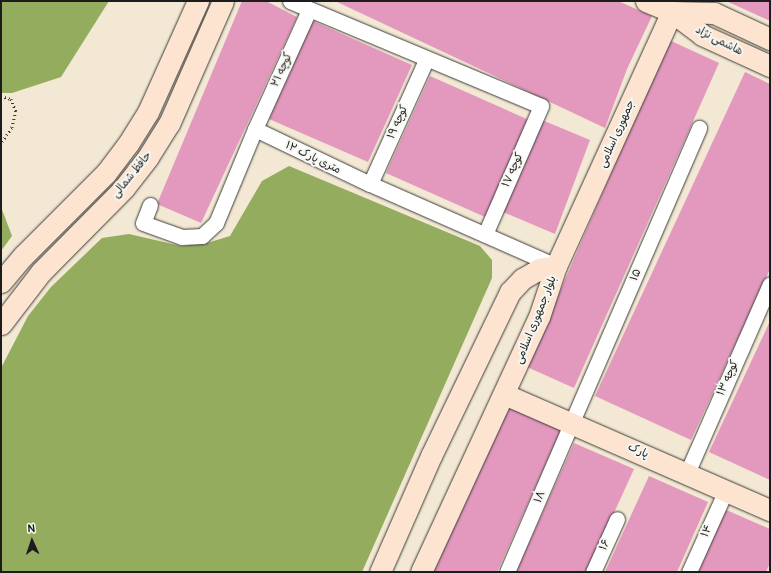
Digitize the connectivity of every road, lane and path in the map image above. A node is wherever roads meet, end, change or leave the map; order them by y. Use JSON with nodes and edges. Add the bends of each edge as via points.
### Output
{"nodes":[{"id":1,"x":198,"y":1,"type":"edge"},
{"id":2,"x":224,"y":1,"type":"edge"},
{"id":3,"x":290,"y":1,"type":"edge"},
{"id":4,"x":646,"y":1,"type":"edge"},
{"id":5,"x":674,"y":6,"type":"edge"},
{"id":6,"x":309,"y":10,"type":"junction"},
{"id":7,"x":770,"y":39,"type":"edge"},
{"id":8,"x":426,"y":60,"type":"junction"},
{"id":9,"x":770,"y":66,"type":"edge"},
{"id":10,"x":1,"y":96,"type":"edge"},
{"id":11,"x":699,"y":128,"type":"dead end"},
{"id":12,"x":255,"y":129,"type":"junction"},
{"id":13,"x":1,"y":144,"type":"edge"},
{"id":14,"x":370,"y":184,"type":"junction"},
{"id":15,"x":150,"y":205,"type":"dead end"},
{"id":16,"x":485,"y":234,"type":"junction"},
{"id":17,"x":556,"y":266,"type":"junction"},
{"id":18,"x":1,"y":282,"type":"edge"},
{"id":19,"x":770,"y":284,"type":"edge"},
{"id":20,"x":1,"y":324,"type":"edge"},
{"id":21,"x":504,"y":394,"type":"junction"},
{"id":22,"x":572,"y":422,"type":"junction"},
{"id":23,"x":687,"y":473,"type":"junction"},
{"id":24,"x":726,"y":490,"type":"junction"},
{"id":25,"x":770,"y":510,"type":"edge"},
{"id":26,"x":617,"y":519,"type":"dead end"},
{"id":27,"x":380,"y":572,"type":"edge"},
{"id":28,"x":421,"y":572,"type":"edge"},
{"id":29,"x":507,"y":572,"type":"edge"},
{"id":30,"x":593,"y":572,"type":"edge"},
{"id":31,"x":688,"y":572,"type":"edge"}],
"edges":[{"from":1,"to":18,"type":"main road","name":"حافظ شمالی","via":[[148,112],[128,144],[106,173],[23,256]]},
{"from":2,"to":20,"type":"main road","name":"حافظ شمالی","via":[[178,104],[148,157],[124,188],[41,272]]},
{"from":3,"to":6,"type":"street"},
{"from":4,"to":5,"type":"main road","name":"هاشمی نژاد"},
{"from":5,"to":7,"type":"main road","name":"هاشمی نژاد","via":[[714,14]]},
{"from":5,"to":9,"type":"main road","name":"هاشمی نژاد","via":[[702,35]]},
{"from":5,"to":17,"type":"main road","name":"جمهوری اسلامی"},
{"from":6,"to":8,"type":"street"},
{"from":6,"to":12,"type":"street","name":"کوچه ۲۱"},
{"from":8,"to":14,"type":"street","name":"کوچه ۱۹"},
{"from":8,"to":16,"type":"street","name":"کوچه ۱۷","via":[[541,106]]},
{"from":10,"to":13,"type":"path","via":[[11,99],[16,111],[12,128]]},
{"from":11,"to":22,"type":"street","name":"۱۵"},
{"from":12,"to":14,"type":"street","name":"۱۲ متری پارک"},
{"from":12,"to":15,"type":"street","via":[[216,223],[202,236],[182,237],[143,223]]},
{"from":14,"to":16,"type":"street","name":"۱۲ متری پارک"},
{"from":16,"to":17,"type":"street","name":"۱۲ متری پارک"},
{"from":17,"to":21,"type":"main road","name":"بلوار جمهوری اسلامی","via":[[552,285]]},
{"from":17,"to":27,"type":"main road","name":"بلوار جمهوری اسلامی","via":[[539,269],[522,279],[510,292],[431,456]]},
{"from":19,"to":23,"type":"street","name":"کوچه ۱۳"},
{"from":21,"to":22,"type":"main road","name":"پارک"},
{"from":21,"to":28,"type":"main road","name":"بلوار جمهوری اسلامی"},
{"from":22,"to":23,"type":"main road","name":"پارک"},
{"from":22,"to":29,"type":"street","name":"۱۸"},
{"from":23,"to":24,"type":"main road","name":"پارک"},
{"from":24,"to":25,"type":"main road","name":"پارک"},
{"from":24,"to":31,"type":"street","name":"۱۴"},
{"from":26,"to":30,"type":"street","name":"۱۶"}]}
